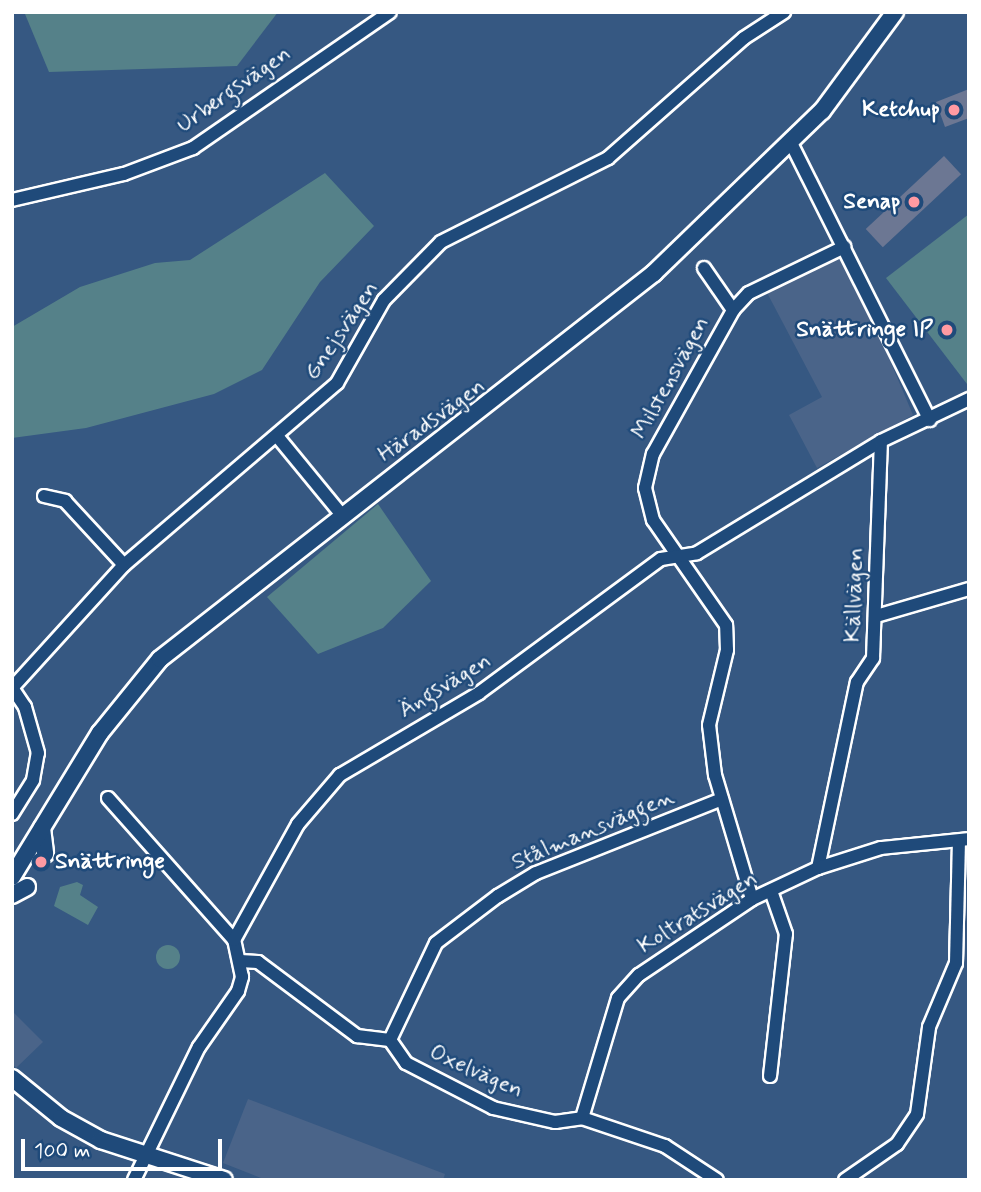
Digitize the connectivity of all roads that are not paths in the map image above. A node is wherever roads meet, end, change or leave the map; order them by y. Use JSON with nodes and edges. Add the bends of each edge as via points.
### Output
{"nodes":[{"id":1,"x":390,"y":12,"type":"edge"},
{"id":2,"x":783,"y":12,"type":"edge"},
{"id":3,"x":895,"y":12,"type":"edge"},
{"id":4,"x":791,"y":143,"type":"junction"},
{"id":5,"x":12,"y":200,"type":"edge"},
{"id":6,"x":844,"y":247,"type":"junction"},
{"id":7,"x":704,"y":268,"type":"dead end"},
{"id":8,"x":733,"y":310,"type":"junction"},
{"id":9,"x":969,"y":399,"type":"edge"},
{"id":10,"x":929,"y":420,"type":"junction"},
{"id":11,"x":277,"y":436,"type":"junction"},
{"id":12,"x":881,"y":441,"type":"junction"},
{"id":13,"x":44,"y":496,"type":"dead end"},
{"id":14,"x":342,"y":515,"type":"junction"},
{"id":15,"x":680,"y":557,"type":"junction"},
{"id":16,"x":124,"y":565,"type":"junction"},
{"id":17,"x":969,"y":589,"type":"edge"},
{"id":18,"x":876,"y":616,"type":"junction"},
{"id":19,"x":108,"y":799,"type":"dead end"},
{"id":20,"x":722,"y":799,"type":"junction"},
{"id":21,"x":12,"y":814,"type":"edge"},
{"id":22,"x":42,"y":828,"type":"junction"},
{"id":23,"x":964,"y":841,"type":"edge"},
{"id":24,"x":45,"y":854,"type":"dead end"},
{"id":25,"x":818,"y":868,"type":"junction"},
{"id":26,"x":12,"y":877,"type":"edge"},
{"id":27,"x":27,"y":887,"type":"dead end"},
{"id":28,"x":771,"y":891,"type":"junction"},
{"id":29,"x":12,"y":895,"type":"edge"},
{"id":30,"x":752,"y":898,"type":"junction"},
{"id":31,"x":234,"y":940,"type":"junction"},
{"id":32,"x":240,"y":961,"type":"junction"},
{"id":33,"x":390,"y":1040,"type":"junction"},
{"id":34,"x":770,"y":1076,"type":"dead end"},
{"id":35,"x":12,"y":1078,"type":"edge"},
{"id":36,"x":582,"y":1118,"type":"junction"},
{"id":37,"x":144,"y":1156,"type":"junction"},
{"id":38,"x":134,"y":1180,"type":"edge"},
{"id":39,"x":223,"y":1180,"type":"edge"},
{"id":40,"x":717,"y":1180,"type":"edge"},
{"id":41,"x":845,"y":1180,"type":"edge"}],
"edges":[{"from":1,"to":5,"type":"street","name":"Urbergsvägen","via":[[193,148],[124,174]]},
{"from":2,"to":11,"type":"street","name":"Gnejsvägen","via":[[744,38],[608,158],[441,242],[384,300],[337,383]]},
{"from":3,"to":4,"type":"street","name":"Häradsvägen","via":[[860,67]]},
{"from":4,"to":6,"type":"street"},
{"from":4,"to":14,"type":"street","name":"Häradsvägen","via":[[730,206],[603,317]]},
{"from":6,"to":8,"type":"street","name":"Milstensvägen","via":[[749,293]]},
{"from":6,"to":10,"type":"street"},
{"from":7,"to":8,"type":"street","name":"Milstensvägen"},
{"from":8,"to":15,"type":"street","name":"Milstensvägen","via":[[653,454],[648,505]]},
{"from":9,"to":10,"type":"street","name":"Ängsvägen"},
{"from":10,"to":12,"type":"street","name":"Ängsvägen"},
{"from":11,"to":14,"type":"street"},
{"from":11,"to":16,"type":"street","name":"Gnejsvägen"},
{"from":12,"to":15,"type":"street","name":"Ängsvägen","via":[[697,553]]},
{"from":12,"to":18,"type":"street","name":"Källvägen"},
{"from":13,"to":16,"type":"street","via":[[65,501]]},
{"from":14,"to":22,"type":"street","name":"Häradsvägen","via":[[160,659],[100,733]]},
{"from":15,"to":20,"type":"street","name":"Milstensvägen","via":[[726,625],[727,650],[709,725]]},
{"from":15,"to":31,"type":"street","name":"Ängsvägen","via":[[661,559],[479,693],[340,775],[298,824]]},
{"from":16,"to":21,"type":"street","name":"Gnejsvägen","via":[[12,688],[25,707],[38,754],[33,780]]},
{"from":17,"to":18,"type":"street"},
{"from":18,"to":25,"type":"street","name":"Källvägen","via":[[873,657],[857,682]]},
{"from":19,"to":31,"type":"street"},
{"from":20,"to":30,"type":"street","name":"Milstensvägen"},
{"from":20,"to":33,"type":"street","name":"Stålmansväggen","via":[[536,873],[498,896],[436,943]]},
{"from":22,"to":24,"type":"street"},
{"from":22,"to":26,"type":"street","name":"Häradsvägen"},
{"from":23,"to":25,"type":"street","name":"Koltratsvägen","via":[[881,848]]},
{"from":23,"to":41,"type":"street","via":[[956,963],[929,1027],[917,1114],[897,1144]]},
{"from":25,"to":28,"type":"street","name":"Koltratsvägen"},
{"from":27,"to":29,"type":"street"},
{"from":28,"to":30,"type":"street","name":"Koltratsvägen"},
{"from":28,"to":34,"type":"street","via":[[786,934]]},
{"from":30,"to":36,"type":"street","name":"Koltratsvägen","via":[[639,975],[618,998]]},
{"from":31,"to":32,"type":"street"},
{"from":32,"to":33,"type":"street","via":[[258,962],[357,1036]]},
{"from":32,"to":37,"type":"street","via":[[242,977],[229,1008],[199,1047]]},
{"from":33,"to":36,"type":"street","name":"Oxelvägen","via":[[406,1063],[493,1108],[555,1122]]},
{"from":35,"to":37,"type":"street","via":[[61,1118]]},
{"from":36,"to":40,"type":"street","name":"Oxelvägen","via":[[665,1146]]},
{"from":37,"to":38,"type":"street"},
{"from":37,"to":39,"type":"street"}]}
